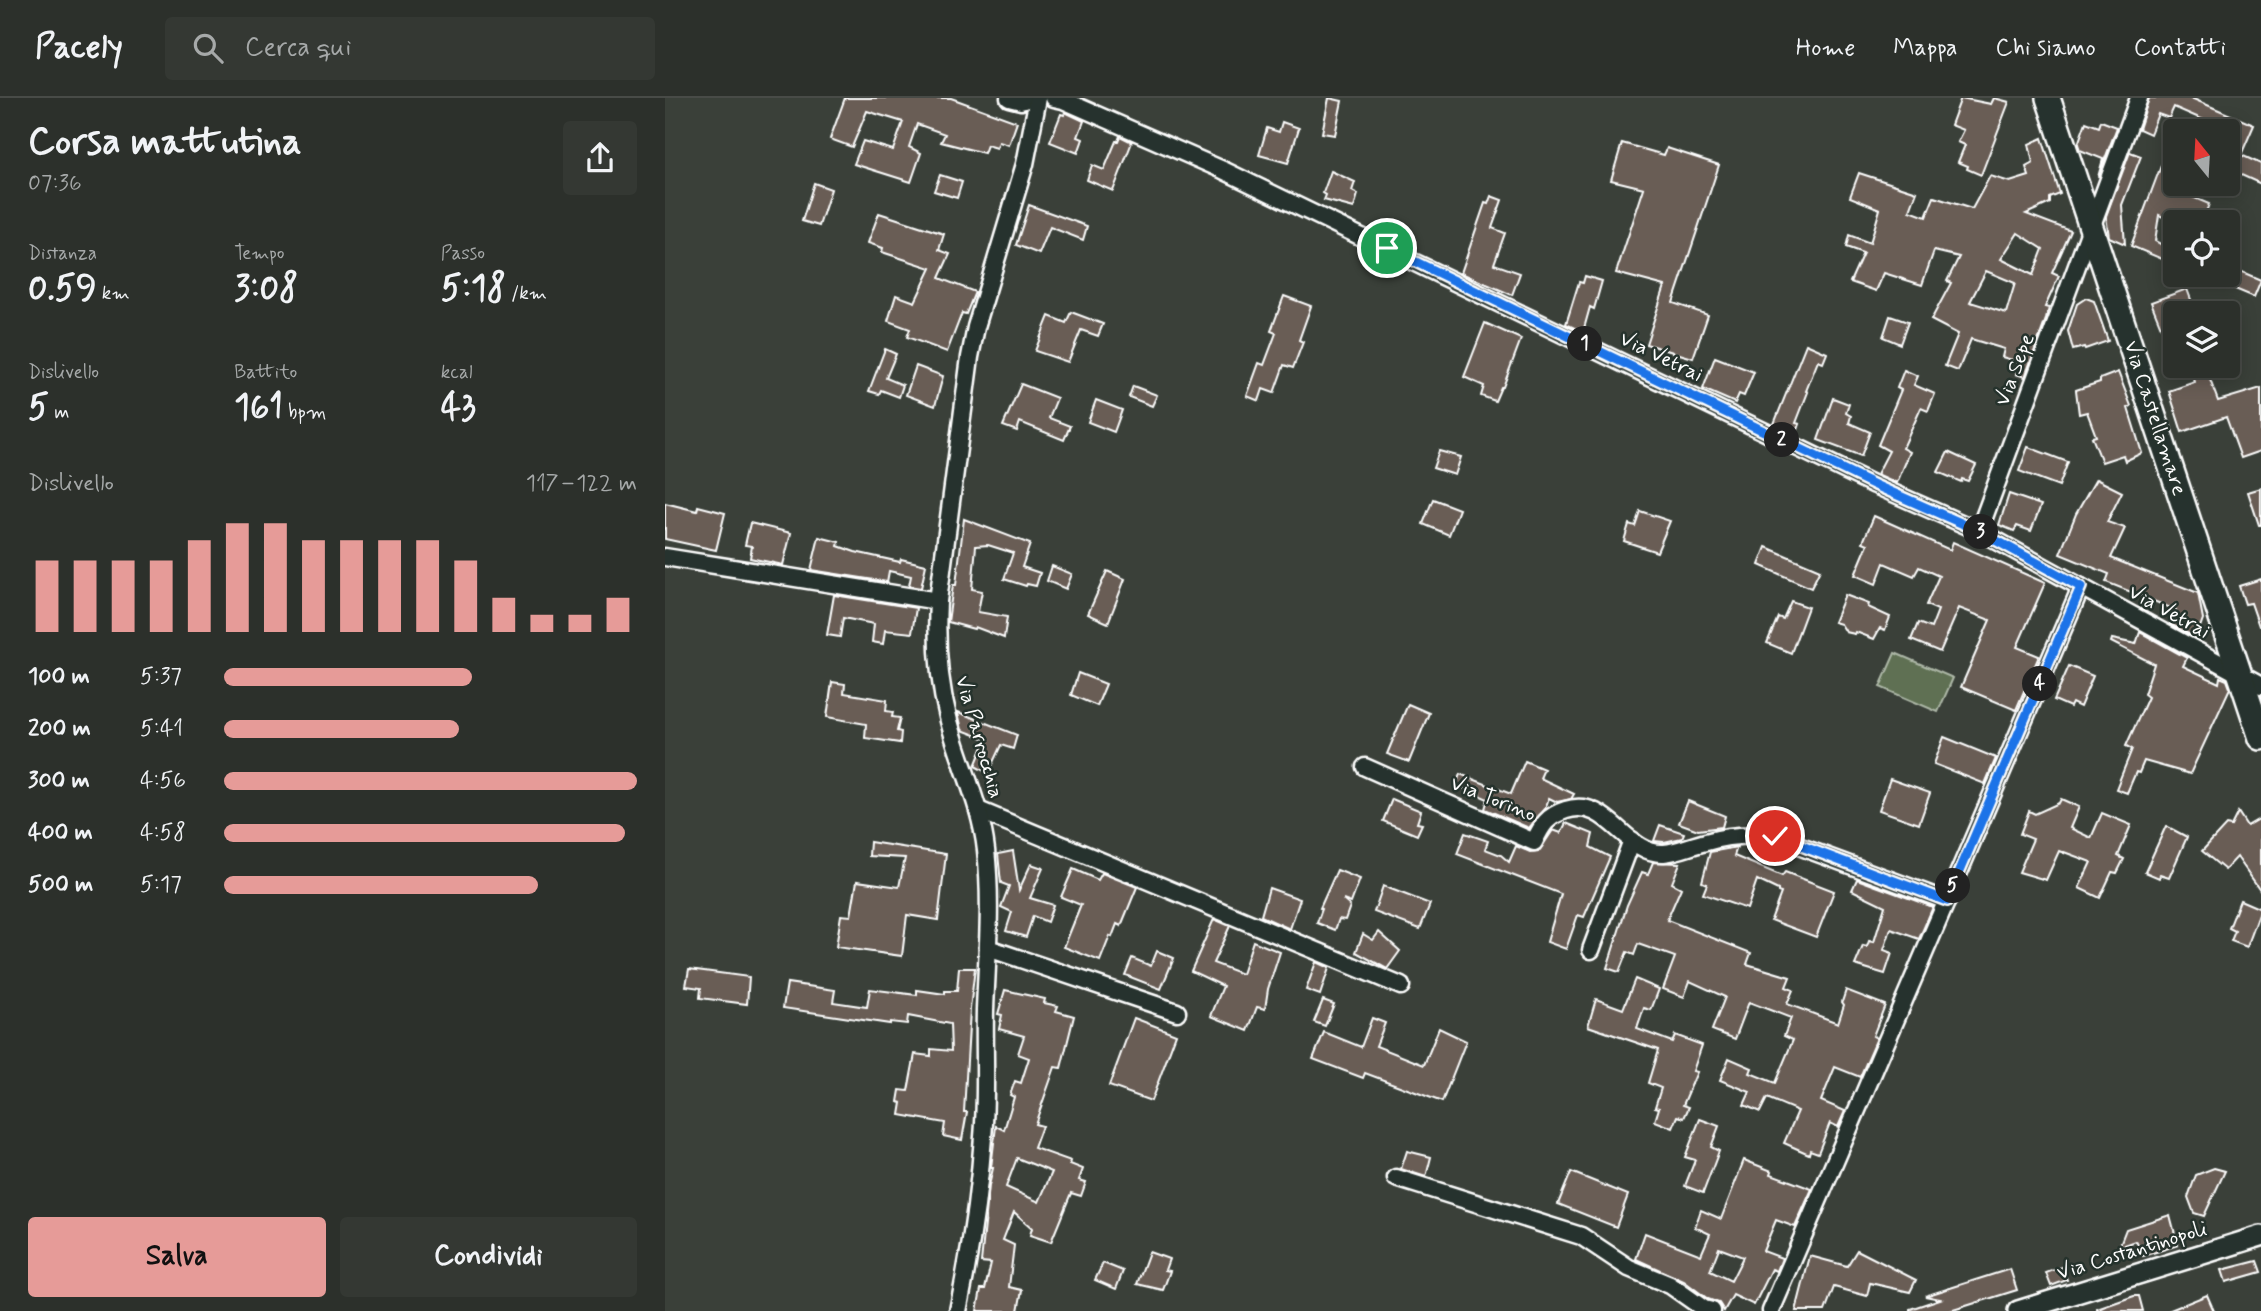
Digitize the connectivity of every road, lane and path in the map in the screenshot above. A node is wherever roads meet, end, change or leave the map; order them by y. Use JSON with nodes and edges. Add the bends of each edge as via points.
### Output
{"nodes":[{"id":1,"x":1009,"y":98,"type":"edge"},
{"id":2,"x":1030,"y":98,"type":"edge"},
{"id":3,"x":1038,"y":98,"type":"edge"},
{"id":4,"x":1054,"y":98,"type":"edge"},
{"id":5,"x":2048,"y":98,"type":"edge"},
{"id":6,"x":2139,"y":98,"type":"edge"},
{"id":7,"x":2092,"y":227,"type":"junction"},
{"id":8,"x":1979,"y":531,"type":"junction"},
{"id":9,"x":665,"y":557,"type":"edge"},
{"id":10,"x":2081,"y":587,"type":"junction"},
{"id":11,"x":938,"y":601,"type":"junction"},
{"id":12,"x":2240,"y":676,"type":"junction"},
{"id":13,"x":2261,"y":686,"type":"edge"},
{"id":14,"x":2261,"y":738,"type":"edge"},
{"id":15,"x":1365,"y":767,"type":"dead end"},
{"id":16,"x":978,"y":810,"type":"junction"},
{"id":17,"x":1632,"y":840,"type":"junction"},
{"id":18,"x":1947,"y":901,"type":"junction"},
{"id":19,"x":988,"y":948,"type":"junction"},
{"id":20,"x":1591,"y":950,"type":"dead end"},
{"id":21,"x":1401,"y":986,"type":"dead end"},
{"id":22,"x":1177,"y":1012,"type":"dead end"},
{"id":23,"x":1396,"y":1178,"type":"dead end"},
{"id":24,"x":2261,"y":1236,"type":"edge"},
{"id":25,"x":958,"y":1311,"type":"edge"},
{"id":26,"x":1711,"y":1311,"type":"edge"},
{"id":27,"x":1771,"y":1311,"type":"edge"},
{"id":28,"x":2018,"y":1311,"type":"edge"}],
"edges":[{"from":1,"to":2,"type":"street"},
{"from":3,"to":11,"type":"street","name":"Via Parrocchia","via":[[1025,164],[970,357]]},
{"from":4,"to":8,"type":"street","name":"Via Vetrai","via":[[1223,170]]},
{"from":5,"to":7,"type":"main road","name":"Via Castellamare"},
{"from":6,"to":7,"type":"street","name":"Via Sepe"},
{"from":7,"to":8,"type":"street","name":"Via Sepe"},
{"from":7,"to":12,"type":"main road","name":"Via Castellamare"},
{"from":8,"to":10,"type":"street","name":"Via Vetrai"},
{"from":9,"to":11,"type":"street"},
{"from":10,"to":12,"type":"street","name":"Via Vetrai"},
{"from":10,"to":18,"type":"street"},
{"from":11,"to":16,"type":"street","name":"Via Parrocchia","via":[[940,678]]},
{"from":12,"to":13,"type":"street","name":"Via Vetrai"},
{"from":12,"to":14,"type":"main road","name":"Via Castellamare"},
{"from":15,"to":17,"type":"street","name":"Via Torino","via":[[1534,842],[1544,820],[1582,806],[1599,813]]},
{"from":16,"to":19,"type":"street","name":"Via Parrocchia","via":[[986,848]]},
{"from":16,"to":21,"type":"street"},
{"from":17,"to":18,"type":"street","name":"Via Torino","via":[[1661,853],[1726,836],[1775,836]]},
{"from":17,"to":20,"type":"street"},
{"from":18,"to":27,"type":"street"},
{"from":19,"to":22,"type":"street"},
{"from":19,"to":25,"type":"street","name":"Via Parrocchia","via":[[983,1136]]},
{"from":23,"to":26,"type":"street","via":[[1581,1236]]},
{"from":24,"to":28,"type":"street","name":"Via Costantinopoli"}]}
